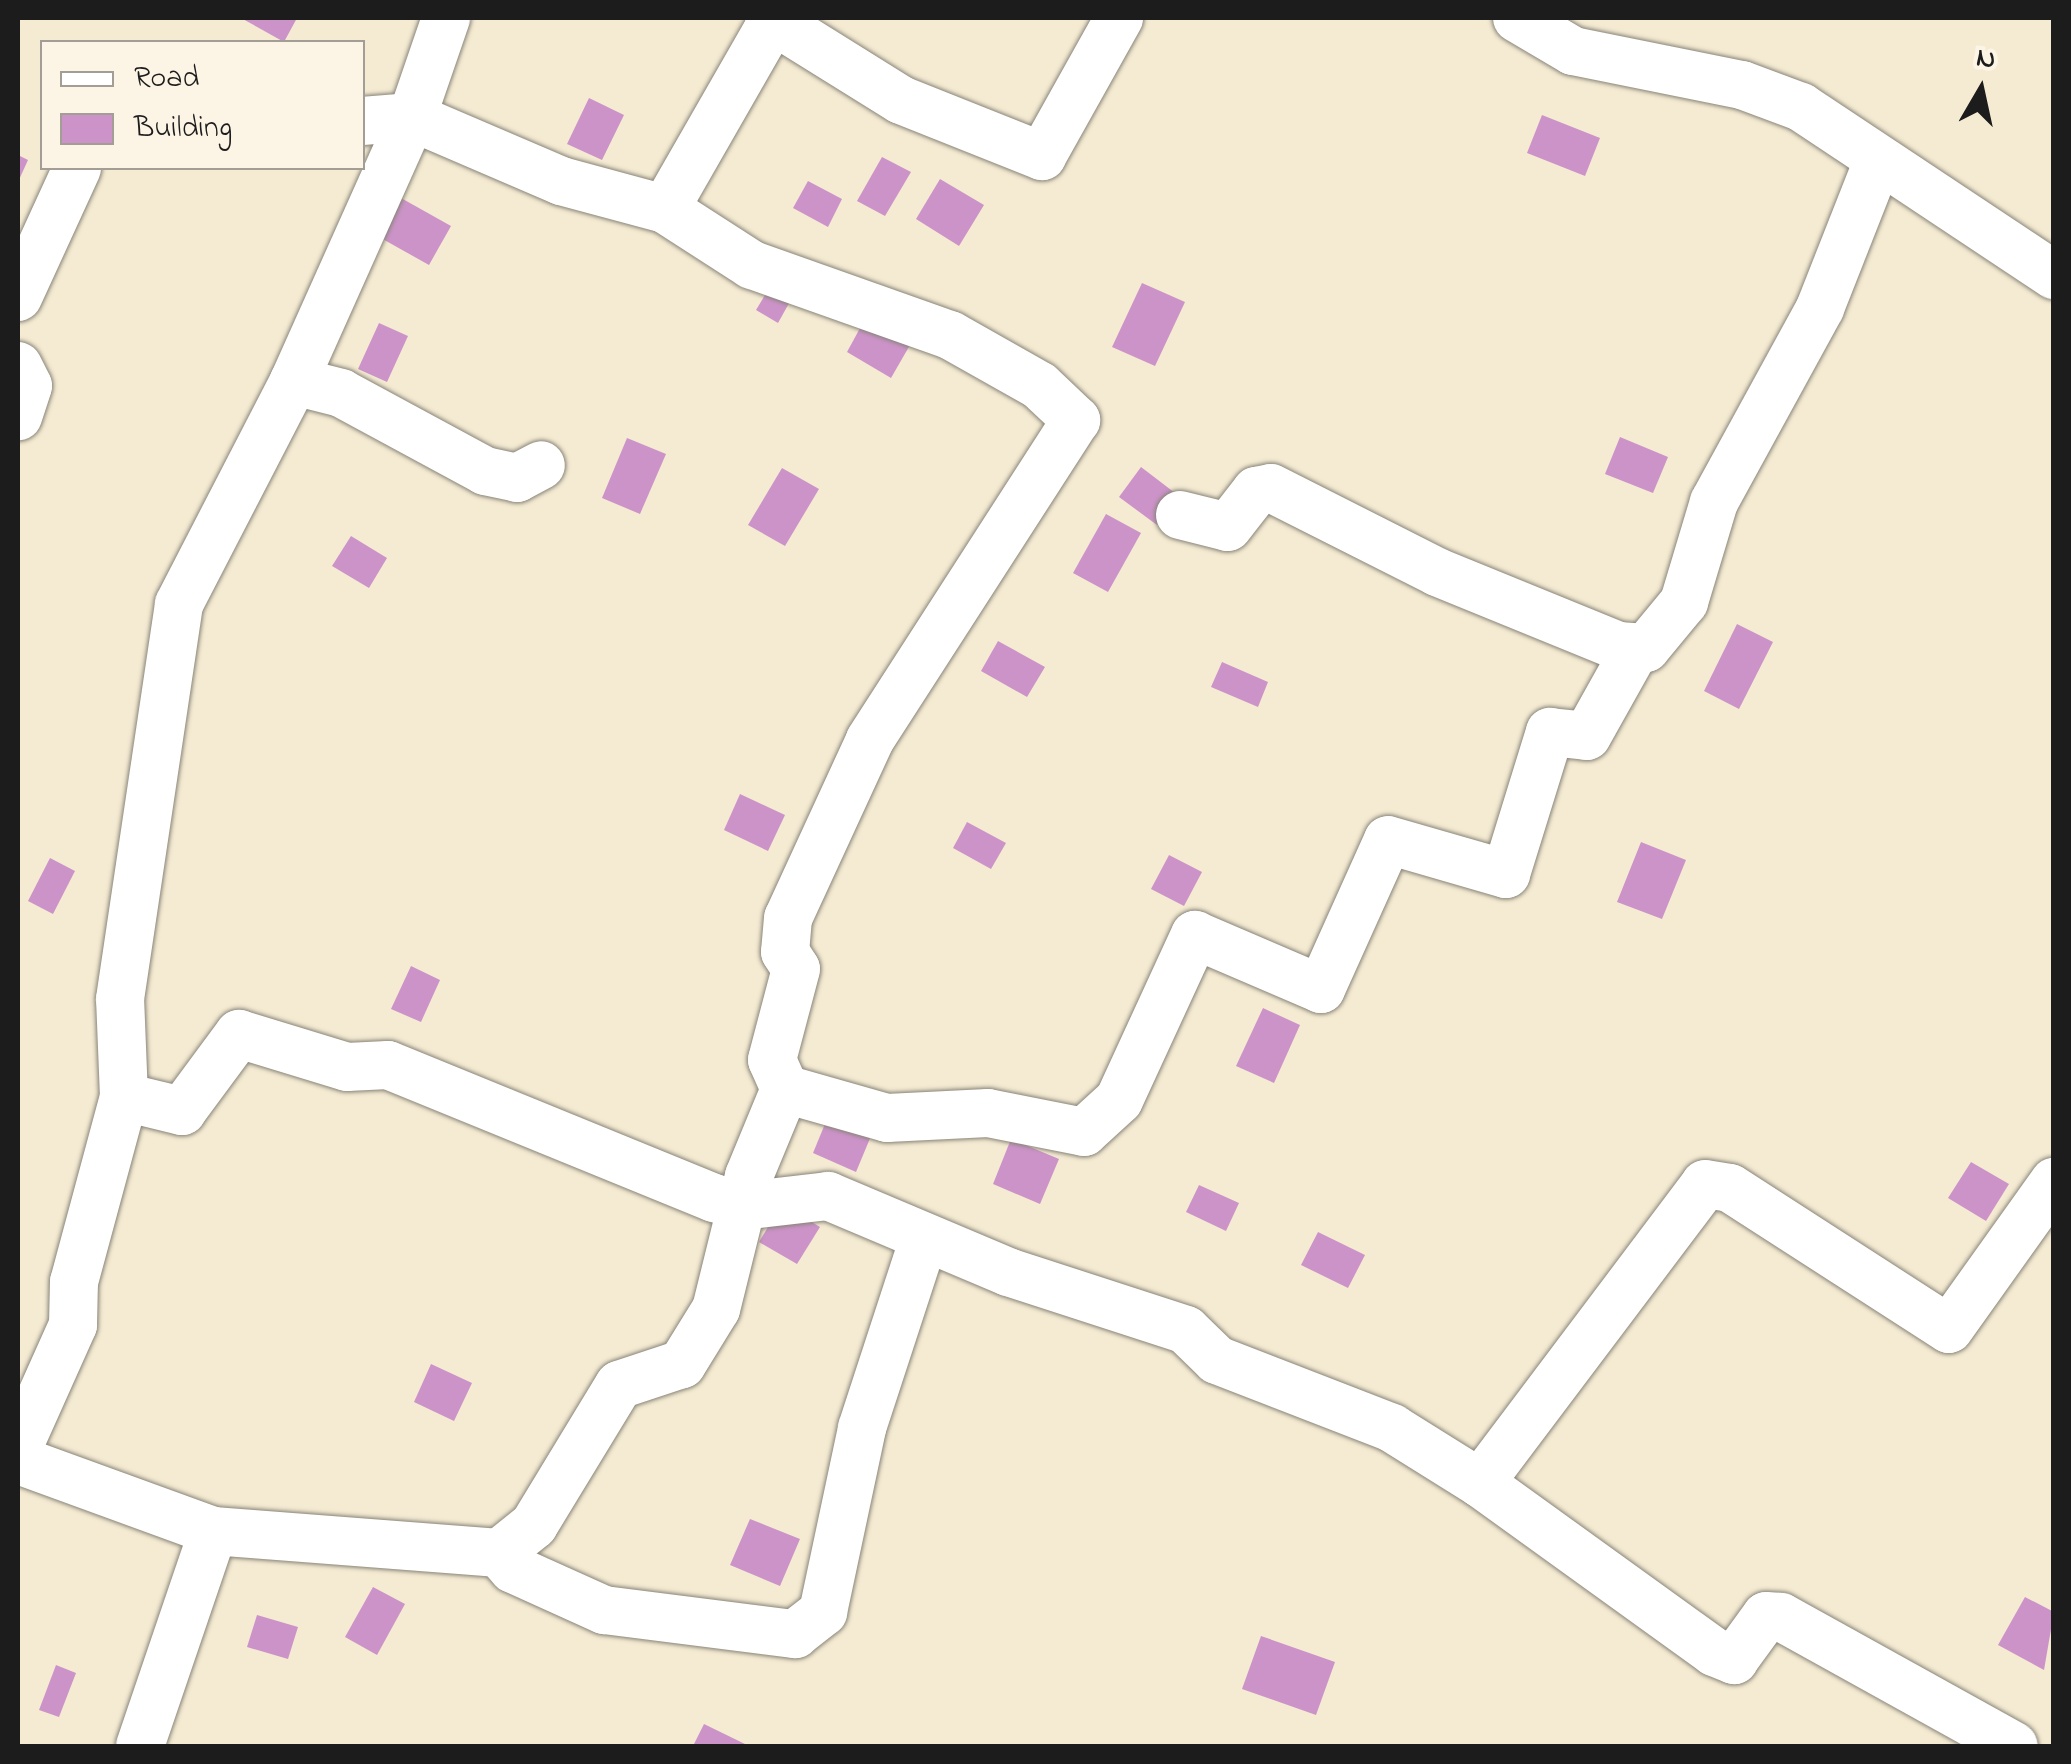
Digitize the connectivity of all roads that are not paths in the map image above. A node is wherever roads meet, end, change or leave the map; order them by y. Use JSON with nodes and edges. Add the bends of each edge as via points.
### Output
{"nodes":[{"id":1,"x":446,"y":18,"type":"edge"},
{"id":2,"x":1119,"y":18,"type":"edge"},
{"id":3,"x":1516,"y":18,"type":"edge"},
{"id":4,"x":412,"y":117,"type":"junction"},
{"id":5,"x":365,"y":120,"type":"edge"},
{"id":6,"x":1877,"y":163,"type":"junction"},
{"id":7,"x":75,"y":170,"type":"edge"},
{"id":8,"x":666,"y":209,"type":"junction"},
{"id":9,"x":2054,"y":275,"type":"edge"},
{"id":10,"x":18,"y":297,"type":"edge"},
{"id":11,"x":18,"y":366,"type":"edge"},
{"id":12,"x":294,"y":380,"type":"junction"},
{"id":13,"x":18,"y":416,"type":"edge"},
{"id":14,"x":541,"y":464,"type":"dead end"},
{"id":15,"x":1180,"y":515,"type":"dead end"},
{"id":16,"x":1634,"y":652,"type":"junction"},
{"id":17,"x":784,"y":1089,"type":"junction"},
{"id":18,"x":124,"y":1097,"type":"junction"},
{"id":19,"x":2054,"y":1182,"type":"edge"},
{"id":20,"x":742,"y":1206,"type":"junction"},
{"id":21,"x":924,"y":1238,"type":"junction"},
{"id":22,"x":18,"y":1448,"type":"edge"},
{"id":23,"x":18,"y":1460,"type":"edge"},
{"id":24,"x":1480,"y":1482,"type":"junction"},
{"id":25,"x":212,"y":1531,"type":"junction"},
{"id":26,"x":498,"y":1553,"type":"junction"},
{"id":27,"x":140,"y":1746,"type":"edge"},
{"id":28,"x":2014,"y":1746,"type":"edge"}],
"edges":[{"from":1,"to":4,"type":"street"},
{"from":2,"to":8,"type":"street","via":[[1042,156],[901,100],[786,28],[767,30]]},
{"from":3,"to":6,"type":"street","via":[[1572,52],[1766,92],[1832,124]]},
{"from":4,"to":5,"type":"street"},
{"from":4,"to":8,"type":"street","via":[[561,181]]},
{"from":4,"to":12,"type":"street"},
{"from":6,"to":9,"type":"street"},
{"from":6,"to":16,"type":"street","via":[[1820,308],[1714,502],[1684,602]]},
{"from":7,"to":10,"type":"street"},
{"from":8,"to":17,"type":"street","via":[[752,265],[950,335],[1040,386],[1076,420],[870,740],[788,918],[785,952],[796,968],[772,1060]]},
{"from":11,"to":13,"type":"street","via":[[28,386]]},
{"from":12,"to":14,"type":"street","via":[[350,398],[486,471],[517,478]]},
{"from":12,"to":18,"type":"street","via":[[179,604],[120,1000]]},
{"from":15,"to":16,"type":"street","via":[[1228,527],[1256,491],[1275,489],[1437,572]]},
{"from":16,"to":17,"type":"street","via":[[1586,736],[1550,732],[1506,874],[1388,840],[1321,989],[1195,935],[1120,1100],[1084,1132],[988,1113],[887,1118]]},
{"from":17,"to":20,"type":"street"},
{"from":18,"to":20,"type":"street","via":[[182,1111],[221,1047],[247,1034],[309,1057],[388,1065],[447,1085]]},
{"from":18,"to":22,"type":"street","via":[[74,1282],[73,1325]]},
{"from":19,"to":24,"type":"street","via":[[1949,1329],[1730,1188],[1705,1184]]},
{"from":20,"to":21,"type":"street","via":[[828,1196]]},
{"from":20,"to":26,"type":"street","via":[[726,1288],[682,1364],[619,1386],[534,1526]]},
{"from":21,"to":24,"type":"street","via":[[1186,1330],[1217,1360],[1392,1428]]},
{"from":21,"to":26,"type":"street","via":[[814,1623],[778,1636],[604,1610],[542,1584]]},
{"from":23,"to":25,"type":"street"},
{"from":24,"to":28,"type":"street","via":[[1714,1652],[1742,1656],[1766,1616],[1780,1618]]},
{"from":25,"to":26,"type":"street"},
{"from":25,"to":27,"type":"street"}]}
